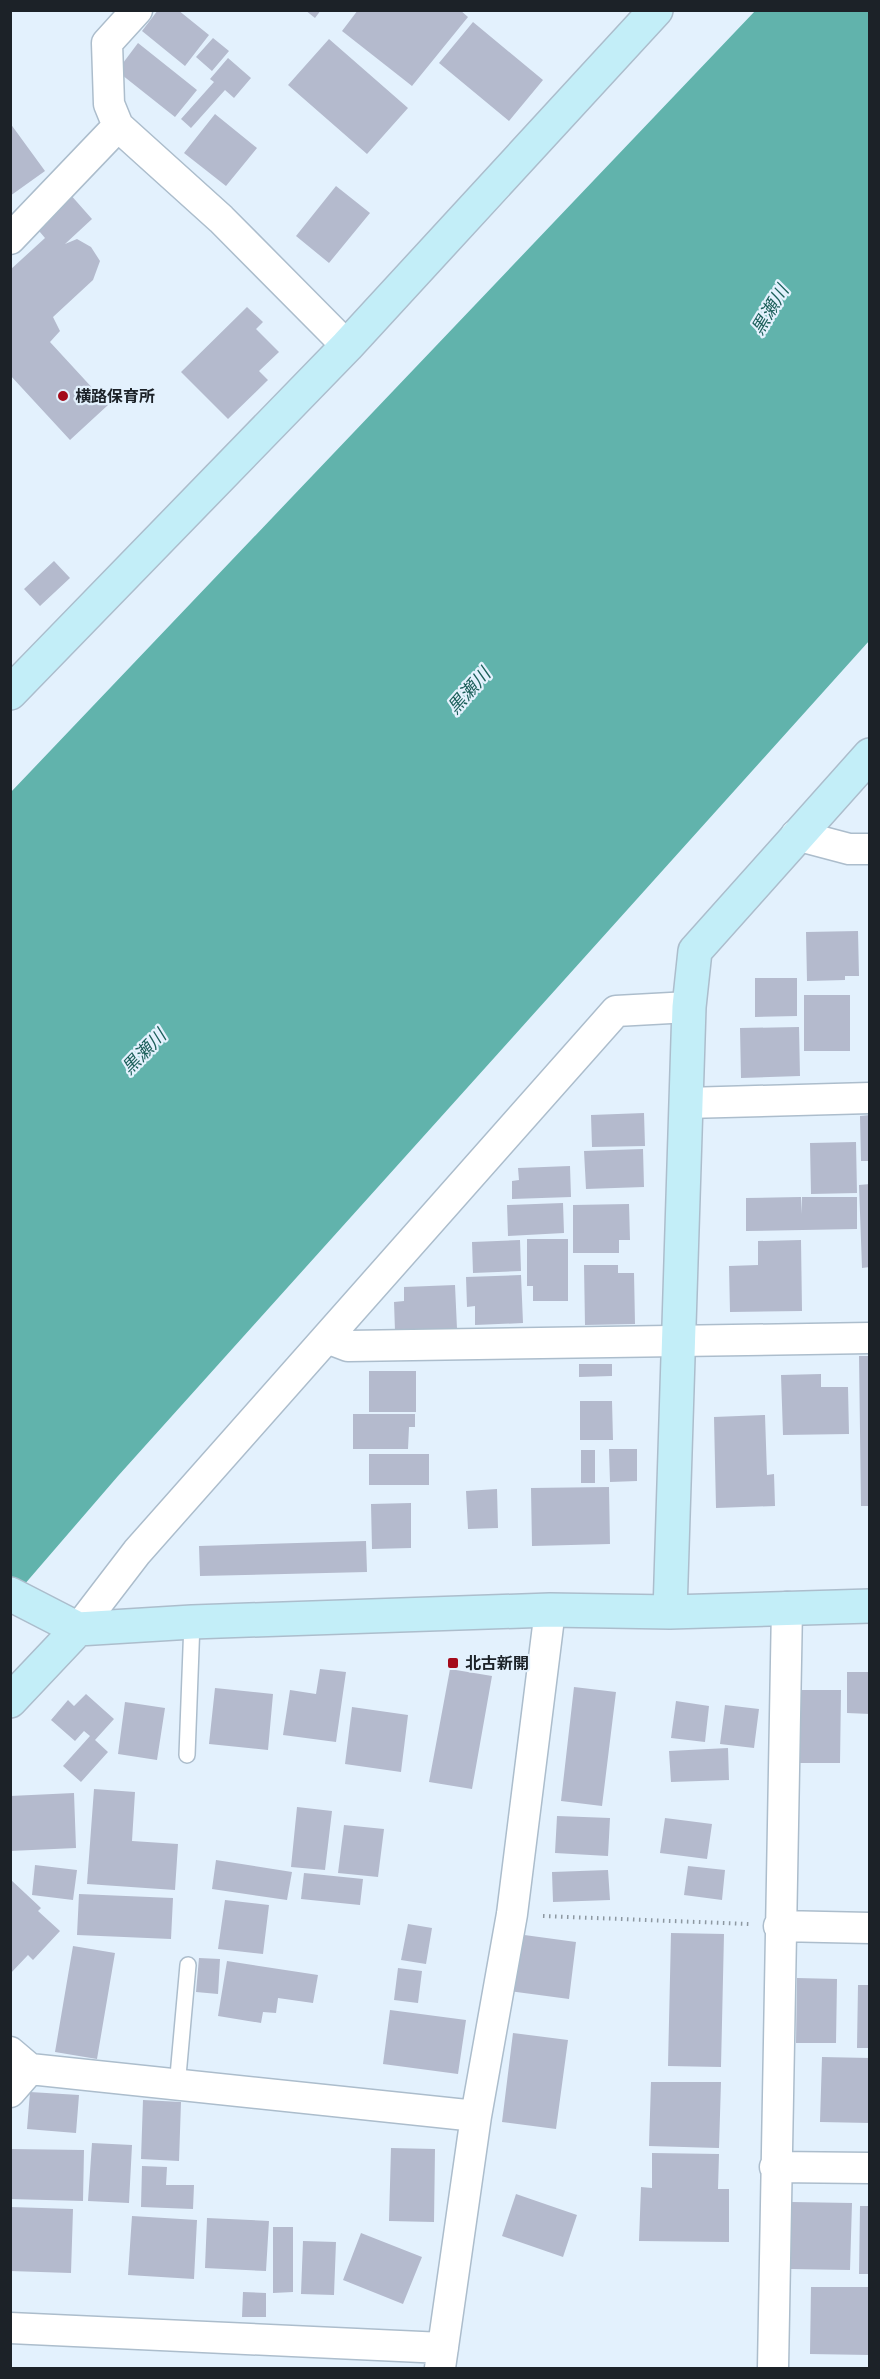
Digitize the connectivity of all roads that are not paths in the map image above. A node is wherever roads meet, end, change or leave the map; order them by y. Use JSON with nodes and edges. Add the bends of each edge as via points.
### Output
{"nodes":[{"id":1,"x":137,"y":10,"type":"edge"},
{"id":2,"x":656,"y":10,"type":"edge"},
{"id":3,"x":118,"y":126,"type":"junction"},
{"id":4,"x":10,"y":239,"type":"edge"},
{"id":5,"x":347,"y":346,"type":"junction"},
{"id":6,"x":10,"y":693,"type":"edge"},
{"id":7,"x":870,"y":755,"type":"edge"},
{"id":8,"x":796,"y":835,"type":"junction"},
{"id":9,"x":870,"y":849,"type":"edge"},
{"id":10,"x":689,"y":1006,"type":"junction"},
{"id":11,"x":870,"y":1098,"type":"edge"},
{"id":12,"x":686,"y":1102,"type":"junction"},
{"id":13,"x":327,"y":1338,"type":"junction"},
{"id":14,"x":870,"y":1338,"type":"edge"},
{"id":15,"x":678,"y":1341,"type":"junction"},
{"id":16,"x":10,"y":1594,"type":"edge"},
{"id":17,"x":870,"y":1606,"type":"edge"},
{"id":18,"x":787,"y":1607,"type":"junction"},
{"id":19,"x":550,"y":1610,"type":"junction"},
{"id":20,"x":669,"y":1612,"type":"junction"},
{"id":21,"x":192,"y":1622,"type":"junction"},
{"id":22,"x":66,"y":1623,"type":"junction"},
{"id":23,"x":10,"y":1701,"type":"edge"},
{"id":24,"x":187,"y":1755,"type":"dead end"},
{"id":25,"x":779,"y":1926,"type":"junction"},
{"id":26,"x":870,"y":1928,"type":"edge"},
{"id":27,"x":188,"y":1965,"type":"dead end"},
{"id":28,"x":20,"y":2061,"type":"edge"},
{"id":29,"x":177,"y":2087,"type":"junction"},
{"id":30,"x":10,"y":2092,"type":"edge"},
{"id":31,"x":476,"y":2116,"type":"junction"},
{"id":32,"x":775,"y":2167,"type":"junction"},
{"id":33,"x":870,"y":2168,"type":"edge"},
{"id":34,"x":10,"y":2328,"type":"edge"},
{"id":35,"x":442,"y":2358,"type":"edge"},
{"id":36,"x":772,"y":2368,"type":"edge"}],
"edges":[{"from":1,"to":3,"type":"street","via":[[107,43],[109,104]]},
{"from":2,"to":5,"type":"street"},
{"from":3,"to":4,"type":"street"},
{"from":3,"to":5,"type":"street","via":[[221,219]]},
{"from":5,"to":6,"type":"street"},
{"from":7,"to":8,"type":"street"},
{"from":8,"to":9,"type":"street","via":[[849,849]]},
{"from":8,"to":10,"type":"street","via":[[695,951]]},
{"from":10,"to":12,"type":"street"},
{"from":10,"to":13,"type":"street","via":[[616,1011]]},
{"from":11,"to":12,"type":"street"},
{"from":12,"to":15,"type":"street"},
{"from":13,"to":15,"type":"street","via":[[348,1346]]},
{"from":13,"to":22,"type":"street","via":[[137,1552]]},
{"from":14,"to":15,"type":"street"},
{"from":15,"to":20,"type":"street"},
{"from":16,"to":22,"type":"street"},
{"from":17,"to":18,"type":"street"},
{"from":18,"to":20,"type":"street"},
{"from":18,"to":25,"type":"street"},
{"from":19,"to":20,"type":"street"},
{"from":19,"to":21,"type":"street"},
{"from":19,"to":31,"type":"street","via":[[512,1914]]},
{"from":21,"to":22,"type":"street"},
{"from":21,"to":24,"type":"lane"},
{"from":22,"to":23,"type":"street"},
{"from":25,"to":26,"type":"street"},
{"from":25,"to":32,"type":"street"},
{"from":27,"to":29,"type":"lane"},
{"from":28,"to":29,"type":"street"},
{"from":28,"to":30,"type":"street"},
{"from":29,"to":31,"type":"street"},
{"from":31,"to":35,"type":"street"},
{"from":32,"to":33,"type":"street"},
{"from":32,"to":36,"type":"street"},
{"from":34,"to":35,"type":"street"}]}
